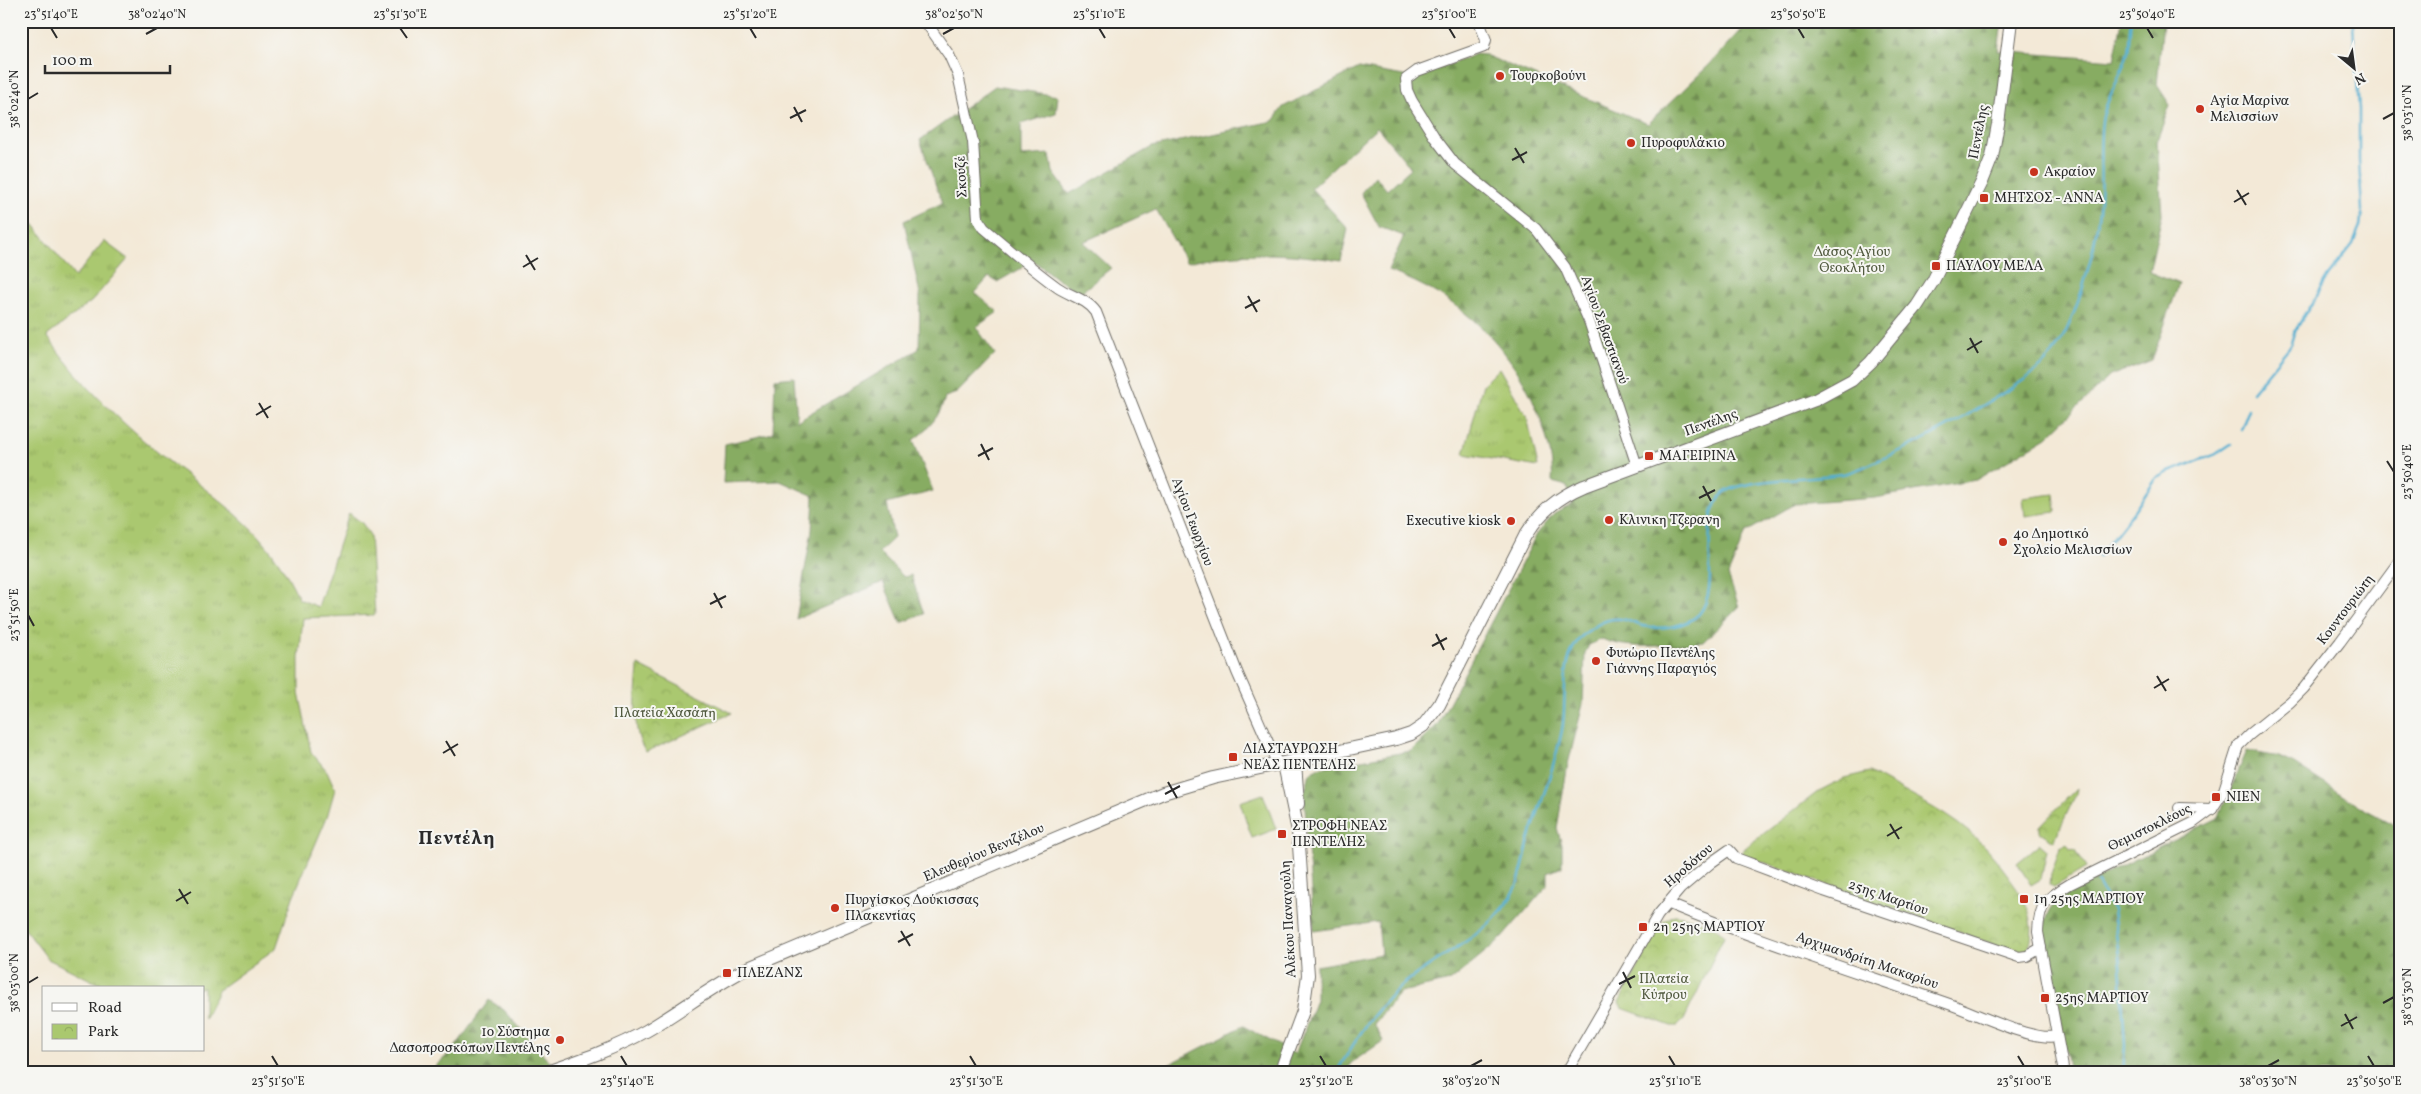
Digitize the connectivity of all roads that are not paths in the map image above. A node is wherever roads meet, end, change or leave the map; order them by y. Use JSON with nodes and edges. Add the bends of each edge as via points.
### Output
{"nodes":[{"id":1,"x":925,"y":21,"type":"edge"},
{"id":2,"x":1479,"y":21,"type":"edge"},
{"id":3,"x":2011,"y":21,"type":"edge"},
{"id":4,"x":1074,"y":297,"type":"joint"},
{"id":5,"x":1637,"y":466,"type":"junction"},
{"id":6,"x":2400,"y":560,"type":"edge"},
{"id":7,"x":2312,"y":676,"type":"joint"},
{"id":8,"x":1286,"y":763,"type":"junction"},
{"id":9,"x":2179,"y":808,"type":"dead end"},
{"id":10,"x":2212,"y":809,"type":"junction"},
{"id":11,"x":1729,"y":850,"type":"joint"},
{"id":12,"x":1669,"y":904,"type":"junction"},
{"id":13,"x":2041,"y":948,"type":"junction"},
{"id":14,"x":2057,"y":1036,"type":"junction"},
{"id":15,"x":544,"y":1073,"type":"edge"},
{"id":16,"x":1280,"y":1073,"type":"edge"},
{"id":17,"x":1566,"y":1073,"type":"edge"},
{"id":18,"x":2064,"y":1073,"type":"edge"}],
"edges":[{"from":1,"to":4,"type":"street","name":"Σκουζέ","via":[[949,55],[958,76],[973,142],[977,214],[984,228]]},
{"from":2,"to":5,"type":"street","name":"Αγίου Σεβαστιανού","via":[[1486,40],[1484,47],[1417,71],[1406,79],[1407,90],[1435,138],[1455,164],[1523,217],[1565,267],[1589,321]]},
{"from":3,"to":5,"type":"main road","name":"Πεντέλης","via":[[1998,124],[1988,168],[1933,281],[1882,350],[1852,380],[1820,398]]},
{"from":4,"to":8,"type":"street","name":"Αγίου Γεωργίου","via":[[1089,304],[1098,315],[1226,644]]},
{"from":5,"to":8,"type":"main road","name":"Πεντέλης","via":[[1561,497],[1537,519],[1525,536],[1438,705],[1423,726],[1396,740]]},
{"from":6,"to":7,"type":"street","name":"Κουντουριώτη"},
{"from":7,"to":10,"type":"street","name":"Θεμιστοκλέους","via":[[2290,702],[2238,746],[2224,790]]},
{"from":8,"to":15,"type":"main road","name":"Ελευθερίου Βενιζέλου","via":[[1204,780],[1163,793],[746,969],[644,1032]]},
{"from":8,"to":16,"type":"main road","name":"Αλέκου Παναγούλη","via":[[1298,798],[1308,981],[1303,1011]]},
{"from":9,"to":10,"type":"street"},
{"from":10,"to":13,"type":"street","name":"Θεμιστοκλέους","via":[[2193,823],[2106,864],[2050,896],[2043,904],[2038,920]]},
{"from":11,"to":12,"type":"street","name":"Ηροδότου","via":[[1696,874]]},
{"from":11,"to":13,"type":"street","name":"25ης Μαρτίου","via":[[1736,858],[1824,891],[2019,957]]},
{"from":12,"to":14,"type":"street","name":"Αρχιμανδρίτη Μακαρίου","via":[[1984,1018],[2042,1037]]},
{"from":12,"to":17,"type":"street","via":[[1658,915]]},
{"from":13,"to":14,"type":"street","name":"Θεμιστοκλέους"},
{"from":14,"to":18,"type":"street","name":"Θεμιστοκλέους"}]}
